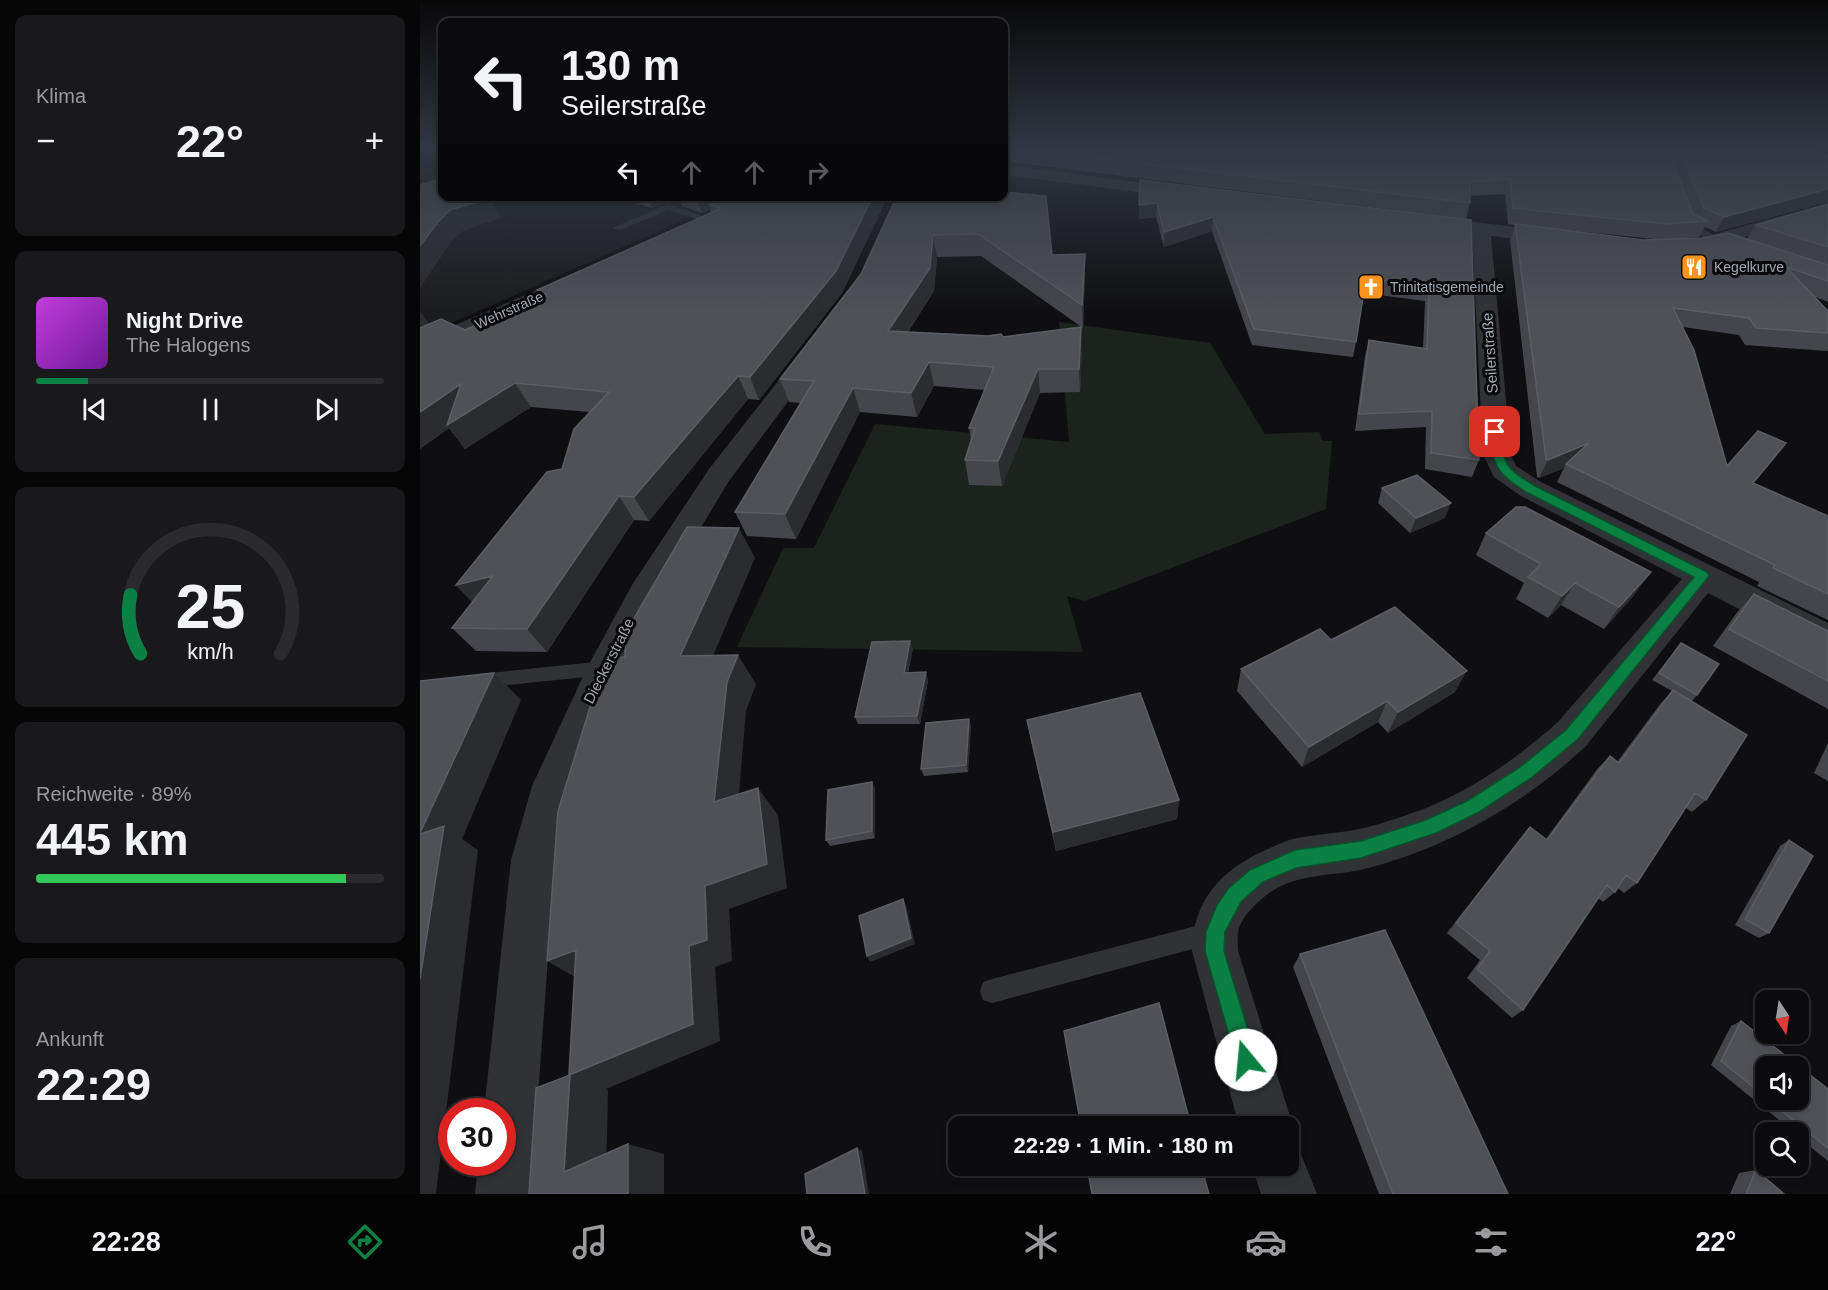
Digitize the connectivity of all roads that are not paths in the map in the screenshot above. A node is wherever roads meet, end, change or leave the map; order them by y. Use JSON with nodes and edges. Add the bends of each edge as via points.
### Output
{"nodes":[{"id":1,"x":681,"y":202,"type":"edge"},
{"id":2,"x":668,"y":207,"type":"junction"},
{"id":3,"x":1828,"y":208,"type":"edge"},
{"id":4,"x":730,"y":210,"type":"edge"},
{"id":5,"x":1683,"y":210,"type":"edge"},
{"id":6,"x":709,"y":220,"type":"junction"},
{"id":7,"x":1413,"y":221,"type":"edge"},
{"id":8,"x":617,"y":228,"type":"dead end"},
{"id":9,"x":1481,"y":229,"type":"junction"},
{"id":10,"x":682,"y":232,"type":"edge"},
{"id":11,"x":1576,"y":240,"type":"edge"},
{"id":12,"x":1720,"y":240,"type":"junction"},
{"id":13,"x":1672,"y":248,"type":"edge"},
{"id":14,"x":1751,"y":249,"type":"edge"},
{"id":15,"x":598,"y":270,"type":"edge"},
{"id":16,"x":830,"y":328,"type":"edge"},
{"id":17,"x":420,"y":349,"type":"edge"},
{"id":18,"x":1703,"y":576,"type":"junction"},
{"id":19,"x":1828,"y":639,"type":"edge"},
{"id":20,"x":605,"y":668,"type":"junction"},
{"id":21,"x":466,"y":683,"type":"edge"},
{"id":22,"x":1215,"y":932,"type":"junction"},
{"id":23,"x":992,"y":992,"type":"dead end"},
{"id":24,"x":1263,"y":1116,"type":"edge"},
{"id":25,"x":1283,"y":1176,"type":"edge"},
{"id":26,"x":503,"y":1194,"type":"edge"},
{"id":27,"x":1289,"y":1194,"type":"edge"}],
"edges":[{"from":1,"to":2,"type":"lane"},
{"from":2,"to":6,"type":"lane"},
{"from":2,"to":8,"type":"lane"},
{"from":3,"to":12,"type":"street"},
{"from":4,"to":6,"type":"street"},
{"from":5,"to":12,"type":"lane","via":[[1690,227]]},
{"from":6,"to":10,"type":"street"},
{"from":7,"to":9,"type":"street"},
{"from":9,"to":11,"type":"street"},
{"from":9,"to":18,"type":"street","name":"Seilerstraße","via":[[1500,465],[1531,489]]},
{"from":12,"to":13,"type":"street"},
{"from":12,"to":14,"type":"street"},
{"from":15,"to":17,"type":"street","name":"Wehrstraße"},
{"from":16,"to":20,"type":"street","name":"Dieckerstraße","via":[[692,515]]},
{"from":18,"to":19,"type":"street","name":"Seilerstraße"},
{"from":18,"to":22,"type":"street","via":[[1572,734],[1525,773],[1469,809],[1430,827],[1361,849],[1295,859],[1257,876],[1234,896]]},
{"from":20,"to":21,"type":"lane"},
{"from":20,"to":26,"type":"street","name":"Dieckerstraße","via":[[552,786],[532,861]]},
{"from":22,"to":23,"type":"lane"},
{"from":22,"to":24,"type":"street","via":[[1215,951]]},
{"from":25,"to":27,"type":"street"}]}
